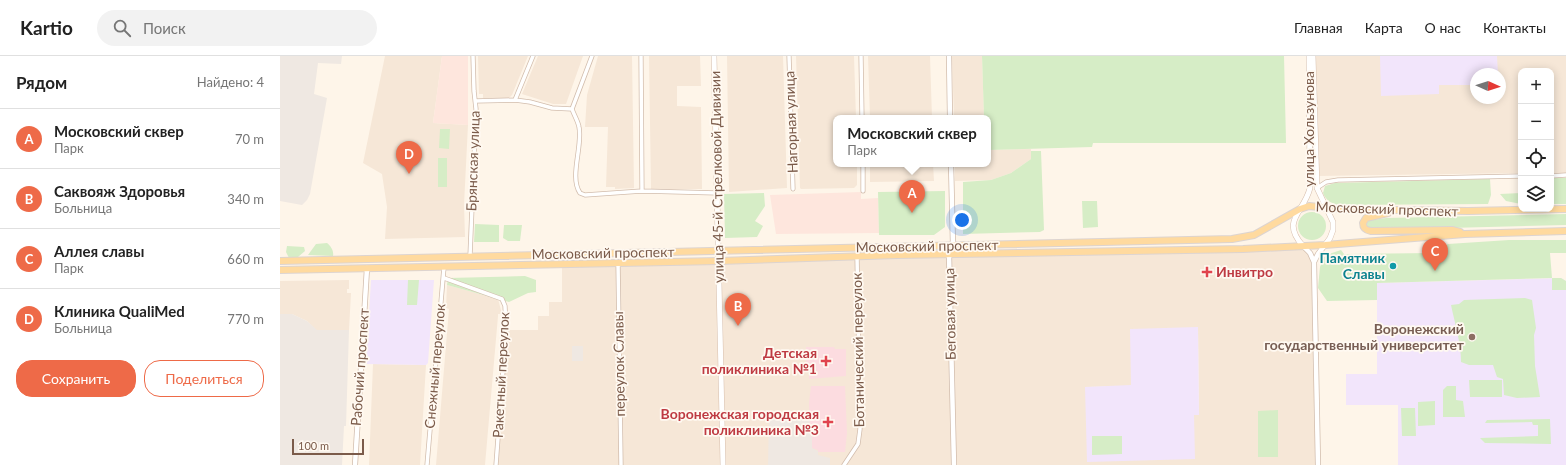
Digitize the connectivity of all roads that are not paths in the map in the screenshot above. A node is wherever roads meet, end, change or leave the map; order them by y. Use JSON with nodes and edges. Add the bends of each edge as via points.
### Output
{"nodes":[{"id":1,"x":474,"y":56,"type":"edge"},
{"id":2,"x":533,"y":56,"type":"edge"},
{"id":3,"x":592,"y":56,"type":"edge"},
{"id":4,"x":641,"y":56,"type":"edge"},
{"id":5,"x":714,"y":56,"type":"edge"},
{"id":6,"x":789,"y":56,"type":"edge"},
{"id":7,"x":861,"y":56,"type":"edge"},
{"id":8,"x":949,"y":56,"type":"edge"},
{"id":9,"x":1309,"y":56,"type":"edge"},
{"id":10,"x":1314,"y":56,"type":"edge"},
{"id":11,"x":515,"y":100,"type":"junction"},
{"id":12,"x":475,"y":101,"type":"junction"},
{"id":13,"x":572,"y":109,"type":"junction"},
{"id":14,"x":862,"y":115,"type":"edge"},
{"id":15,"x":950,"y":115,"type":"edge"},
{"id":16,"x":863,"y":167,"type":"edge"},
{"id":17,"x":951,"y":167,"type":"edge"},
{"id":18,"x":1566,"y":175,"type":"edge"},
{"id":19,"x":1518,"y":176,"type":"edge"},
{"id":20,"x":1554,"y":176,"type":"edge"},
{"id":21,"x":1317,"y":188,"type":"junction"},
{"id":22,"x":793,"y":189,"type":"dead end"},
{"id":23,"x":642,"y":191,"type":"junction"},
{"id":24,"x":863,"y":191,"type":"dead end"},
{"id":25,"x":717,"y":193,"type":"junction"},
{"id":26,"x":1326,"y":208,"type":"junction"},
{"id":27,"x":1300,"y":209,"type":"junction"},
{"id":28,"x":1566,"y":209,"type":"edge"},
{"id":29,"x":1401,"y":210,"type":"junction"},
{"id":30,"x":1566,"y":231,"type":"edge"},
{"id":31,"x":1465,"y":234,"type":"junction"},
{"id":32,"x":1325,"y":245,"type":"junction"},
{"id":33,"x":953,"y":246,"type":"junction"},
{"id":34,"x":1303,"y":246,"type":"junction"},
{"id":35,"x":719,"y":252,"type":"junction"},
{"id":36,"x":949,"y":254,"type":"junction"},
{"id":37,"x":470,"y":256,"type":"junction"},
{"id":38,"x":857,"y":256,"type":"junction"},
{"id":39,"x":280,"y":261,"type":"edge"},
{"id":40,"x":719,"y":261,"type":"junction"},
{"id":41,"x":1314,"y":262,"type":"junction"},
{"id":42,"x":618,"y":263,"type":"junction"},
{"id":43,"x":470,"y":266,"type":"junction"},
{"id":44,"x":444,"y":267,"type":"junction"},
{"id":45,"x":367,"y":268,"type":"junction"},
{"id":46,"x":280,"y":270,"type":"edge"},
{"id":47,"x":444,"y":278,"type":"junction"},
{"id":48,"x":354,"y":465,"type":"edge"},
{"id":49,"x":427,"y":465,"type":"edge"},
{"id":50,"x":496,"y":465,"type":"edge"},
{"id":51,"x":621,"y":465,"type":"edge"},
{"id":52,"x":723,"y":465,"type":"edge"},
{"id":53,"x":844,"y":465,"type":"edge"},
{"id":54,"x":954,"y":465,"type":"edge"},
{"id":55,"x":1318,"y":465,"type":"edge"}],
"edges":[{"from":1,"to":12,"type":"street","name":"Брянская улица"},
{"from":2,"to":11,"type":"street"},
{"from":3,"to":13,"type":"street"},
{"from":4,"to":23,"type":"street"},
{"from":5,"to":25,"type":"main road","name":"улица 45-й Стрелковой Дивизии"},
{"from":6,"to":22,"type":"street","name":"Нагорная улица"},
{"from":7,"to":14,"type":"street"},
{"from":8,"to":15,"type":"street"},
{"from":9,"to":27,"type":"main road","name":"улица Хользунова","via":[[1310,188],[1308,198]]},
{"from":10,"to":21,"type":"main road","name":"улица Хользунова"},
{"from":11,"to":12,"type":"street"},
{"from":11,"to":13,"type":"street","via":[[552,108]]},
{"from":12,"to":37,"type":"street","name":"Брянская улица"},
{"from":13,"to":23,"type":"street","via":[[579,128],[577,190],[585,195]]},
{"from":16,"to":24,"type":"street"},
{"from":17,"to":33,"type":"street","name":"Беговая улица"},
{"from":18,"to":20,"type":"street"},
{"from":19,"to":21,"type":"street","via":[[1338,180],[1326,182]]},
{"from":21,"to":26,"type":"main road","name":"улица Хользунова"},
{"from":23,"to":25,"type":"street"},
{"from":25,"to":35,"type":"main road","name":"улица 45-й Стрелковой Дивизии"},
{"from":26,"to":27,"type":"main road","name":"Московский проспект","via":[[1315,206]]},
{"from":26,"to":29,"type":"main road","name":"Московский проспект"},
{"from":26,"to":32,"type":"main road","name":"улица Хользунова","via":[[1333,222],[1333,230]]},
{"from":27,"to":33,"type":"main road","name":"Московский проспект","via":[[1246,238]]},
{"from":27,"to":34,"type":"main road","name":"улица Хользунова","via":[[1292,225],[1296,238]]},
{"from":28,"to":29,"type":"main road","name":"Московский проспект"},
{"from":29,"to":31,"type":"main road","via":[[1369,217],[1364,220],[1364,228],[1371,231],[1452,230]]},
{"from":30,"to":31,"type":"main road","name":"Московский проспект"},
{"from":31,"to":32,"type":"main road","name":"Московский проспект"},
{"from":32,"to":34,"type":"main road","name":"Московский проспект"},
{"from":32,"to":41,"type":"street","name":"улица Хользунова"},
{"from":33,"to":35,"type":"main road","name":"Московский проспект"},
{"from":33,"to":36,"type":"street","name":"Беговая улица"},
{"from":34,"to":36,"type":"main road","name":"Московский проспект"},
{"from":34,"to":41,"type":"street","name":"улица Хользунова"},
{"from":35,"to":37,"type":"main road","name":"Московский проспект"},
{"from":35,"to":40,"type":"main road","name":"улица 45-й Стрелковой Дивизии"},
{"from":36,"to":38,"type":"main road","name":"Московский проспект"},
{"from":36,"to":54,"type":"street","name":"Беговая улица"},
{"from":37,"to":39,"type":"main road","name":"Московский проспект"},
{"from":37,"to":43,"type":"main road","name":"Брянская улица"},
{"from":38,"to":40,"type":"main road","name":"Московский проспект"},
{"from":38,"to":53,"type":"street","name":"Ботанический переулок","via":[[860,429],[858,444]]},
{"from":40,"to":42,"type":"main road","name":"Московский проспект"},
{"from":40,"to":52,"type":"main road","name":"улица 45-й Стрелковой Дивизии"},
{"from":41,"to":55,"type":"street"},
{"from":42,"to":43,"type":"main road","name":"Московский проспект"},
{"from":42,"to":51,"type":"street","name":"переулок Славы"},
{"from":43,"to":44,"type":"main road","name":"Московский проспект"},
{"from":44,"to":45,"type":"main road","name":"Московский проспект"},
{"from":44,"to":47,"type":"street","name":"Снежный переулок"},
{"from":45,"to":46,"type":"main road","name":"Московский проспект"},
{"from":45,"to":48,"type":"street","name":"Рабочий проспект"},
{"from":47,"to":49,"type":"street","name":"Снежный переулок","via":[[441,288]]},
{"from":47,"to":50,"type":"street","name":"Ракетный переулок","via":[[502,299],[505,306],[506,330]]}]}
